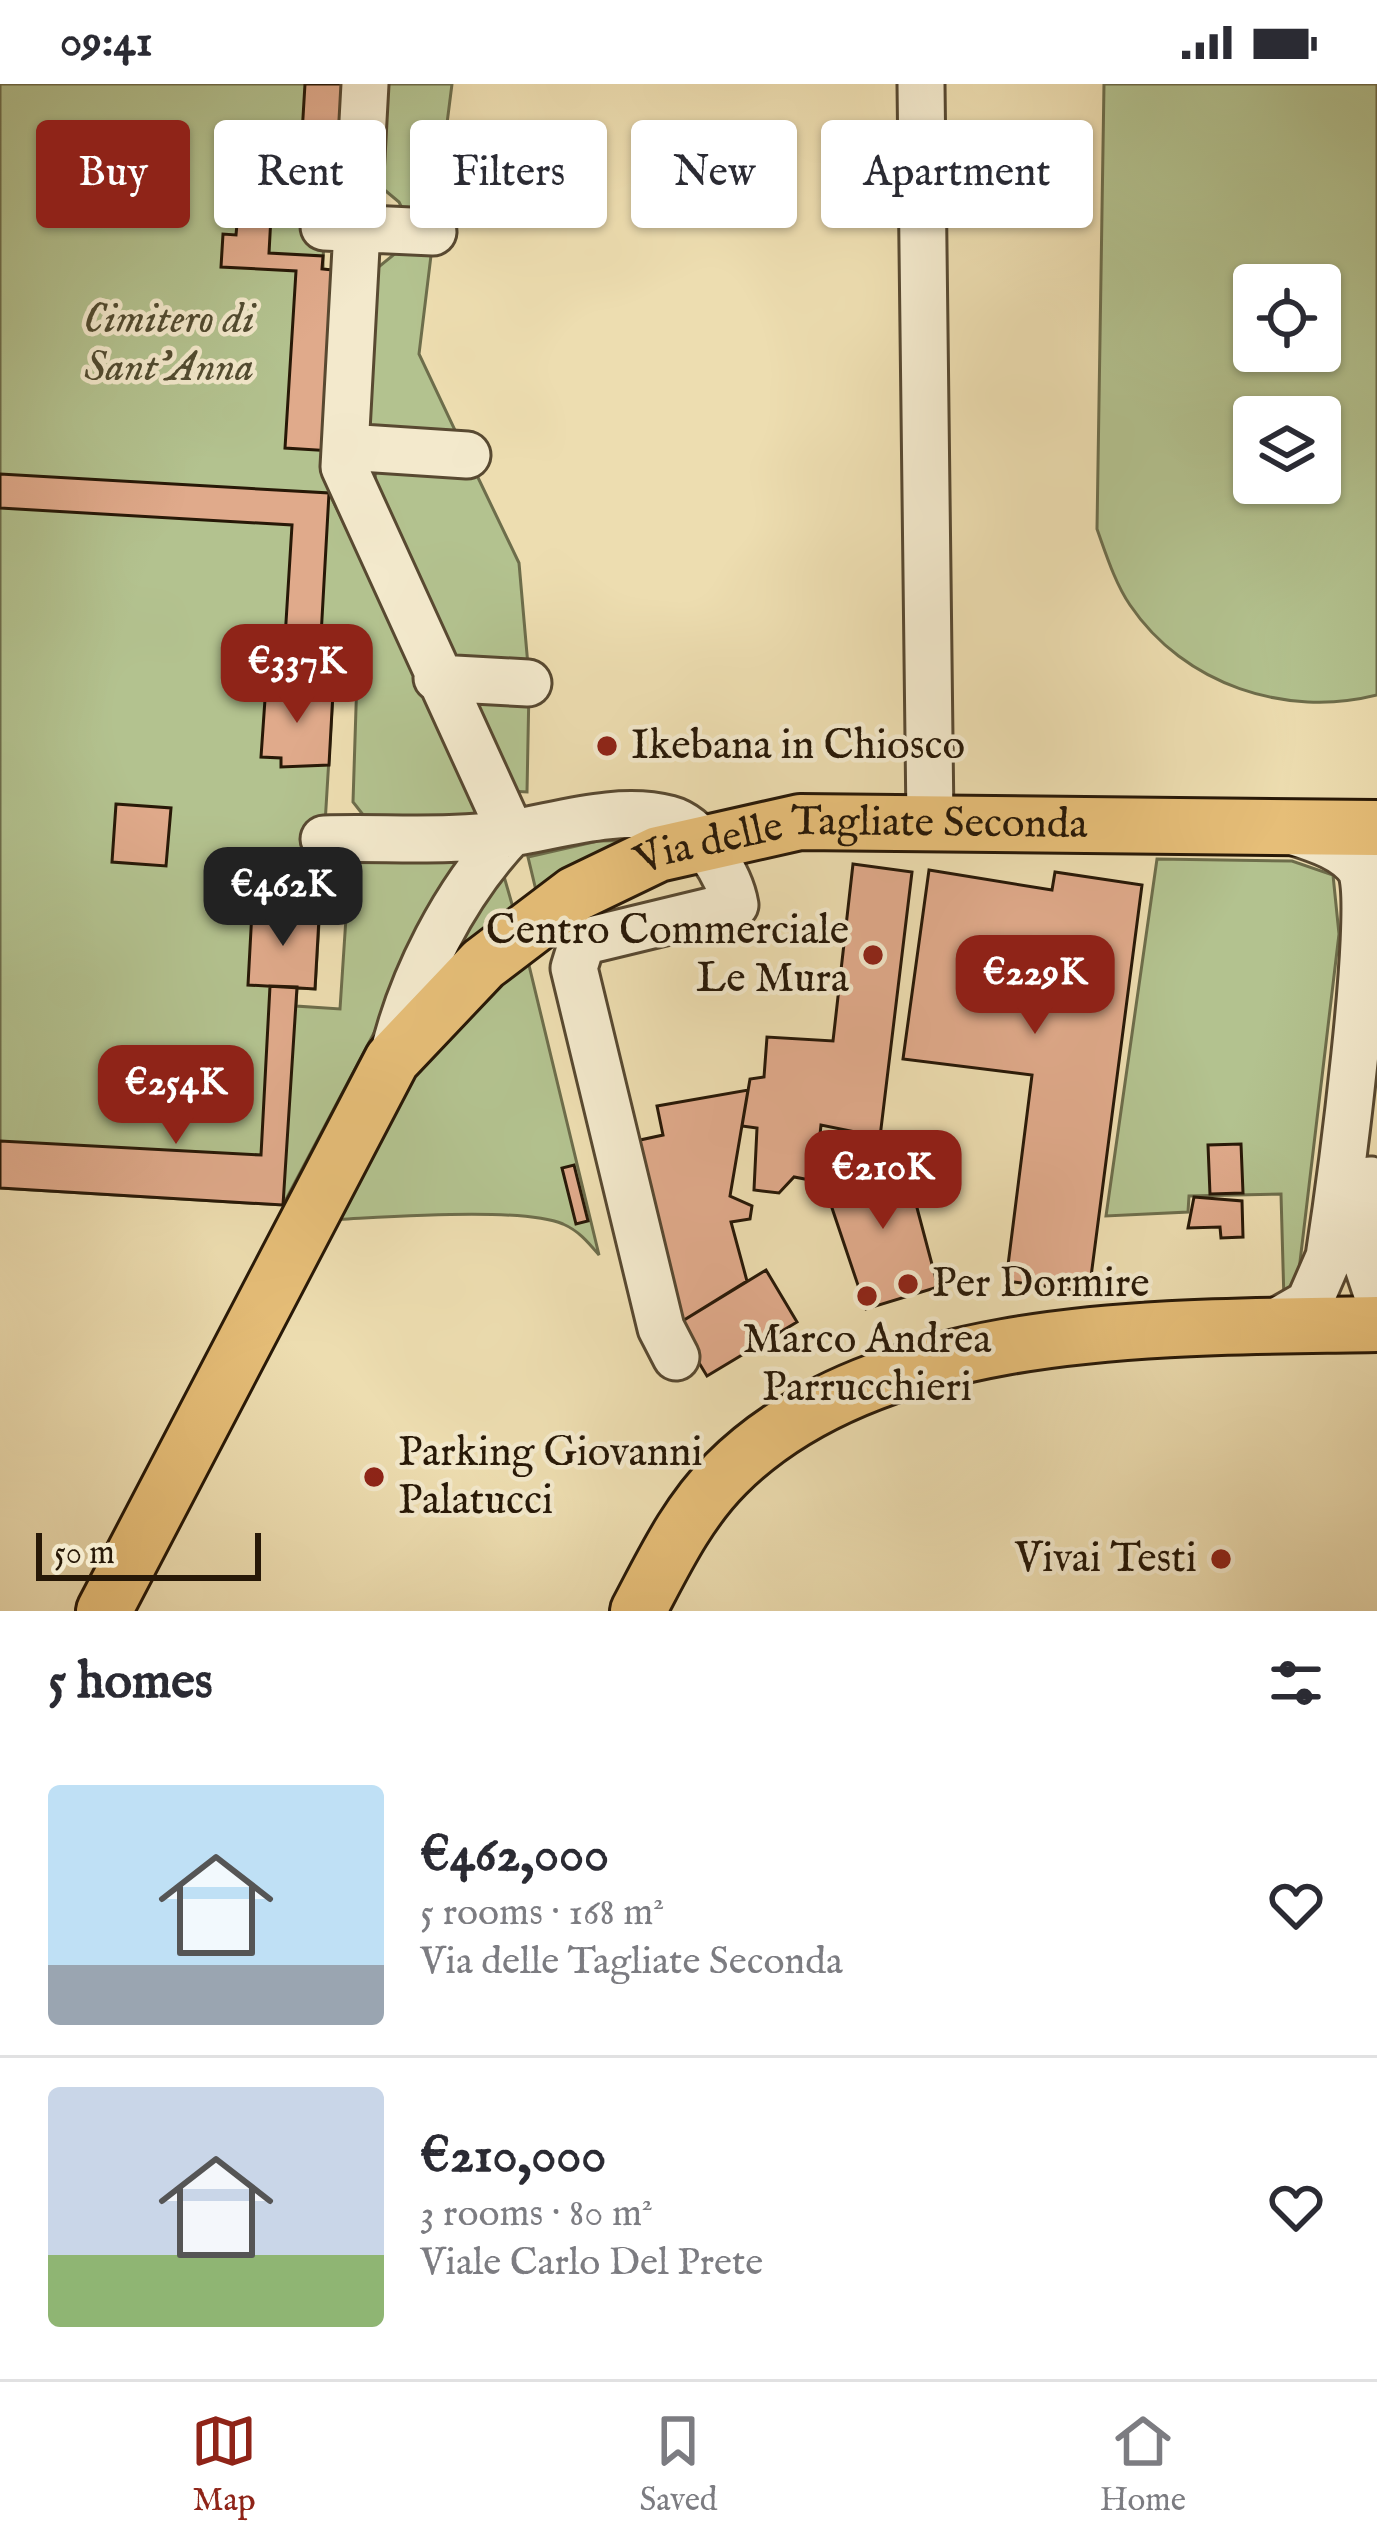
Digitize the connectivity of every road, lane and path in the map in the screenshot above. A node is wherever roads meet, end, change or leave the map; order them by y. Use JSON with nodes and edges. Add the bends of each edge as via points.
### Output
{"nodes":[{"id":1,"x":365,"y":84,"type":"edge"},
{"id":2,"x":921,"y":84,"type":"edge"},
{"id":3,"x":341,"y":229,"type":"junction"},
{"id":4,"x":434,"y":232,"type":"dead end"},
{"id":5,"x":346,"y":447,"type":"junction"},
{"id":6,"x":467,"y":455,"type":"dead end"},
{"id":7,"x":437,"y":678,"type":"junction"},
{"id":8,"x":529,"y":683,"type":"dead end"},
{"id":9,"x":930,"y":821,"type":"junction"},
{"id":10,"x":1281,"y":827,"type":"junction"},
{"id":11,"x":1377,"y":828,"type":"edge"},
{"id":12,"x":512,"y":833,"type":"junction"},
{"id":13,"x":324,"y":839,"type":"dead end"},
{"id":14,"x":700,"y":841,"type":"junction"},
{"id":15,"x":392,"y":1060,"type":"junction"},
{"id":16,"x":1377,"y":1130,"type":"edge"},
{"id":17,"x":1377,"y":1294,"type":"edge"},
{"id":18,"x":1377,"y":1324,"type":"edge"},
{"id":19,"x":1269,"y":1326,"type":"junction"},
{"id":20,"x":676,"y":1357,"type":"dead end"},
{"id":21,"x":104,"y":1611,"type":"edge"},
{"id":22,"x":638,"y":1611,"type":"edge"}],
"edges":[{"from":1,"to":3,"type":"street"},
{"from":2,"to":9,"type":"street"},
{"from":3,"to":4,"type":"street"},
{"from":3,"to":5,"type":"street"},
{"from":5,"to":6,"type":"street"},
{"from":5,"to":7,"type":"street","via":[[344,467]]},
{"from":7,"to":8,"type":"street"},
{"from":7,"to":12,"type":"street"},
{"from":9,"to":10,"type":"main road","name":"Via delle Tagliate Seconda"},
{"from":9,"to":14,"type":"main road","name":"Via delle Tagliate Seconda","via":[[800,822]]},
{"from":10,"to":11,"type":"main road","name":"Via delle Tagliate Seconda"},
{"from":10,"to":19,"type":"street","via":[[1360,868],[1369,890],[1369,962],[1329,1257],[1310,1303]]},
{"from":12,"to":13,"type":"street"},
{"from":12,"to":14,"type":"street","via":[[595,818],[672,819]]},
{"from":12,"to":15,"type":"street","via":[[472,877],[401,1018]]},
{"from":14,"to":15,"type":"main road","name":"Via delle Tagliate Seconda","via":[[610,873],[538,920],[464,981]]},
{"from":14,"to":20,"type":"street","via":[[732,885],[735,904],[582,942],[574,968],[661,1328]]},
{"from":15,"to":21,"type":"main road","name":"Via delle Tagliate Seconda"},
{"from":16,"to":17,"type":"street","via":[[1363,1252]]},
{"from":18,"to":19,"type":"main road"},
{"from":19,"to":22,"type":"main road","via":[[971,1354],[824,1399],[772,1433],[704,1499]]}]}
